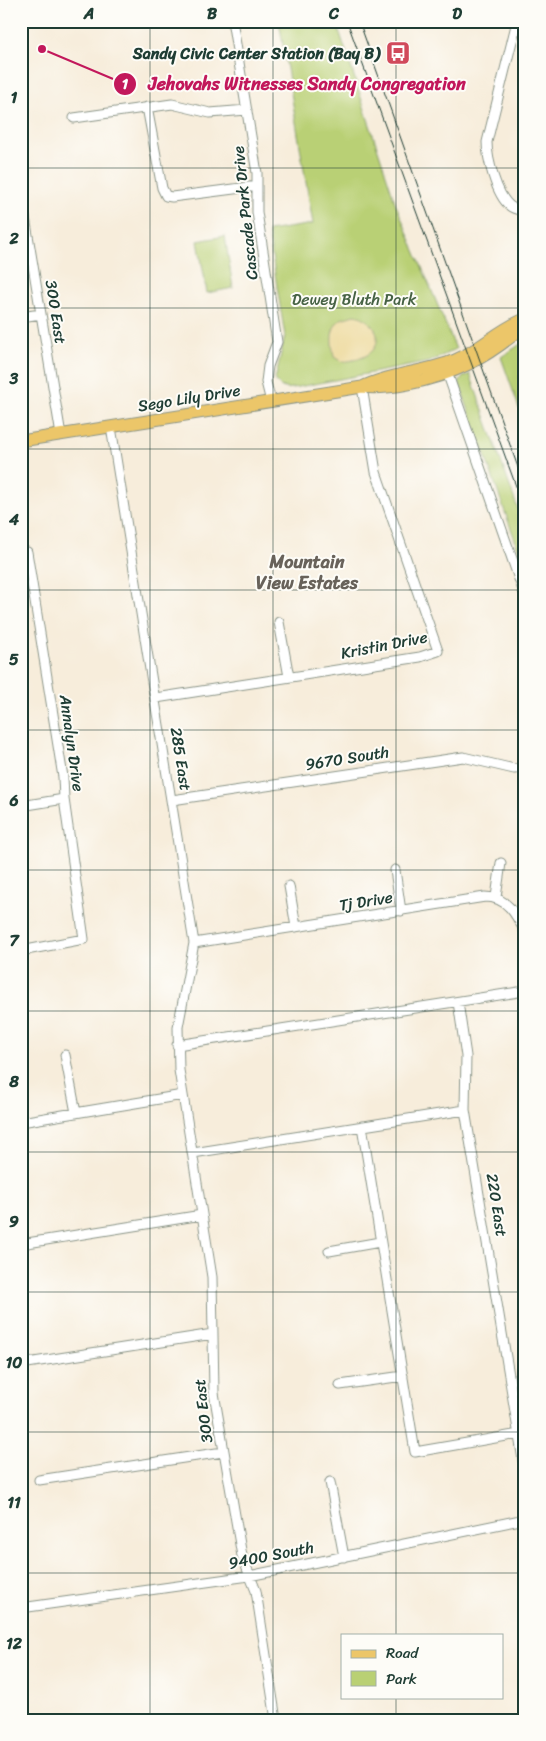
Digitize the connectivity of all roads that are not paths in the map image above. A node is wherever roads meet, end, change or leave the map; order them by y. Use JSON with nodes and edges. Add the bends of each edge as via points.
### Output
{"nodes":[{"id":1,"x":230,"y":21,"type":"edge"},
{"id":2,"x":517,"y":21,"type":"edge"},
{"id":3,"x":147,"y":107,"type":"junction"},
{"id":4,"x":247,"y":110,"type":"junction"},
{"id":5,"x":74,"y":118,"type":"dead end"},
{"id":6,"x":257,"y":186,"type":"junction"},
{"id":7,"x":21,"y":193,"type":"edge"},
{"id":8,"x":525,"y":211,"type":"edge"},
{"id":9,"x":41,"y":314,"type":"junction"},
{"id":10,"x":21,"y":317,"type":"edge"},
{"id":11,"x":525,"y":319,"type":"edge"},
{"id":12,"x":525,"y":323,"type":"edge"},
{"id":13,"x":448,"y":374,"type":"junction"},
{"id":14,"x":362,"y":387,"type":"junction"},
{"id":15,"x":271,"y":402,"type":"junction"},
{"id":16,"x":111,"y":427,"type":"junction"},
{"id":17,"x":61,"y":435,"type":"junction"},
{"id":18,"x":21,"y":441,"type":"edge"},
{"id":19,"x":24,"y":552,"type":"edge"},
{"id":20,"x":525,"y":596,"type":"edge"},
{"id":21,"x":279,"y":622,"type":"dead end"},
{"id":22,"x":288,"y":677,"type":"junction"},
{"id":23,"x":156,"y":698,"type":"junction"},
{"id":24,"x":525,"y":768,"type":"edge"},
{"id":25,"x":64,"y":799,"type":"junction"},
{"id":26,"x":172,"y":800,"type":"junction"},
{"id":27,"x":21,"y":806,"type":"edge"},
{"id":28,"x":501,"y":863,"type":"dead end"},
{"id":29,"x":395,"y":870,"type":"dead end"},
{"id":30,"x":289,"y":886,"type":"dead end"},
{"id":31,"x":496,"y":897,"type":"junction"},
{"id":32,"x":401,"y":911,"type":"junction"},
{"id":33,"x":296,"y":928,"type":"junction"},
{"id":34,"x":525,"y":932,"type":"edge"},
{"id":35,"x":194,"y":943,"type":"junction"},
{"id":36,"x":21,"y":951,"type":"edge"},
{"id":37,"x":525,"y":991,"type":"edge"},
{"id":38,"x":458,"y":1002,"type":"junction"},
{"id":39,"x":177,"y":1045,"type":"junction"},
{"id":40,"x":65,"y":1054,"type":"dead end"},
{"id":41,"x":183,"y":1095,"type":"junction"},
{"id":42,"x":464,"y":1110,"type":"junction"},
{"id":43,"x":76,"y":1113,"type":"junction"},
{"id":44,"x":21,"y":1122,"type":"edge"},
{"id":45,"x":362,"y":1126,"type":"junction"},
{"id":46,"x":193,"y":1153,"type":"junction"},
{"id":47,"x":202,"y":1215,"type":"junction"},
{"id":48,"x":380,"y":1242,"type":"junction"},
{"id":49,"x":21,"y":1244,"type":"edge"},
{"id":50,"x":329,"y":1251,"type":"dead end"},
{"id":51,"x":213,"y":1334,"type":"junction"},
{"id":52,"x":21,"y":1364,"type":"edge"},
{"id":53,"x":403,"y":1376,"type":"junction"},
{"id":54,"x":340,"y":1385,"type":"dead end"},
{"id":55,"x":519,"y":1434,"type":"junction"},
{"id":56,"x":224,"y":1452,"type":"junction"},
{"id":57,"x":525,"y":1472,"type":"edge"},
{"id":58,"x":39,"y":1480,"type":"dead end"},
{"id":59,"x":330,"y":1482,"type":"dead end"},
{"id":60,"x":525,"y":1519,"type":"edge"},
{"id":61,"x":344,"y":1557,"type":"junction"},
{"id":62,"x":250,"y":1576,"type":"junction"},
{"id":63,"x":21,"y":1608,"type":"edge"},
{"id":64,"x":276,"y":1720,"type":"edge"}],
"edges":[{"from":1,"to":4,"type":"street","name":"Cascade Park Drive","via":[[234,26]]},
{"from":2,"to":8,"type":"street","via":[[487,142],[487,155],[501,196],[510,207]]},
{"from":3,"to":4,"type":"street","via":[[172,104],[217,113]]},
{"from":3,"to":5,"type":"street"},
{"from":3,"to":6,"type":"street","via":[[166,196]]},
{"from":4,"to":6,"type":"street","name":"Cascade Park Drive"},
{"from":6,"to":15,"type":"street","name":"Cascade Park Drive","via":[[257,212],[277,342],[266,382]]},
{"from":7,"to":9,"type":"street","name":"300 East"},
{"from":9,"to":10,"type":"street"},
{"from":9,"to":17,"type":"street","name":"300 East"},
{"from":11,"to":14,"type":"main road","name":"Sego Lily Drive","via":[[515,322],[484,345],[456,360],[377,379]]},
{"from":12,"to":13,"type":"main road","name":"Sego Lily Drive","via":[[488,354]]},
{"from":13,"to":14,"type":"main road","name":"Sego Lily Drive","via":[[379,389]]},
{"from":13,"to":20,"type":"street"},
{"from":14,"to":15,"type":"main road","name":"Sego Lily Drive"},
{"from":14,"to":22,"type":"street","name":"Kristin Drive","via":[[376,472],[438,651],[420,657]]},
{"from":15,"to":16,"type":"main road","name":"Sego Lily Drive"},
{"from":16,"to":17,"type":"main road","name":"Sego Lily Drive"},
{"from":16,"to":23,"type":"street","name":"285 East"},
{"from":17,"to":18,"type":"main road","name":"Sego Lily Drive"},
{"from":19,"to":25,"type":"street","name":"Annalyn Drive","via":[[63,777]]},
{"from":21,"to":22,"type":"street"},
{"from":22,"to":23,"type":"street","name":"Kristin Drive"},
{"from":23,"to":26,"type":"street","name":"285 East"},
{"from":24,"to":26,"type":"street","name":"9670 South","via":[[514,769],[463,756]]},
{"from":25,"to":27,"type":"street"},
{"from":25,"to":36,"type":"street","name":"Annalyn Drive","via":[[84,939]]},
{"from":26,"to":35,"type":"street","name":"285 East"},
{"from":28,"to":31,"type":"street"},
{"from":29,"to":32,"type":"street"},
{"from":30,"to":33,"type":"street"},
{"from":31,"to":32,"type":"street","name":"Tj Drive"},
{"from":31,"to":34,"type":"street","via":[[506,902]]},
{"from":32,"to":33,"type":"street","name":"Tj Drive"},
{"from":33,"to":35,"type":"street","name":"Tj Drive"},
{"from":35,"to":39,"type":"street","name":"285 East"},
{"from":37,"to":38,"type":"street"},
{"from":38,"to":39,"type":"street"},
{"from":38,"to":42,"type":"street","name":"220 East","via":[[466,1056]]},
{"from":39,"to":41,"type":"street","name":"285 East"},
{"from":40,"to":43,"type":"street"},
{"from":41,"to":43,"type":"street"},
{"from":41,"to":46,"type":"street","name":"300 East"},
{"from":42,"to":45,"type":"street"},
{"from":42,"to":55,"type":"street","name":"220 East"},
{"from":43,"to":44,"type":"street"},
{"from":45,"to":46,"type":"street"},
{"from":45,"to":48,"type":"street"},
{"from":46,"to":47,"type":"street","name":"300 East"},
{"from":47,"to":49,"type":"street"},
{"from":47,"to":51,"type":"street","name":"300 East","via":[[212,1277]]},
{"from":48,"to":50,"type":"street"},
{"from":48,"to":53,"type":"street"},
{"from":51,"to":52,"type":"street"},
{"from":51,"to":56,"type":"street","name":"300 East","via":[[214,1393]]},
{"from":53,"to":54,"type":"street"},
{"from":53,"to":55,"type":"street","via":[[415,1452]]},
{"from":55,"to":57,"type":"street","name":"220 East"},
{"from":56,"to":58,"type":"street"},
{"from":56,"to":62,"type":"street","name":"300 East","via":[[242,1556]]},
{"from":59,"to":61,"type":"street"},
{"from":60,"to":61,"type":"street","name":"9400 South"},
{"from":61,"to":62,"type":"street","name":"9400 South"},
{"from":62,"to":63,"type":"street","name":"9400 South"},
{"from":62,"to":64,"type":"street","name":"300 East","via":[[256,1591]]}]}
